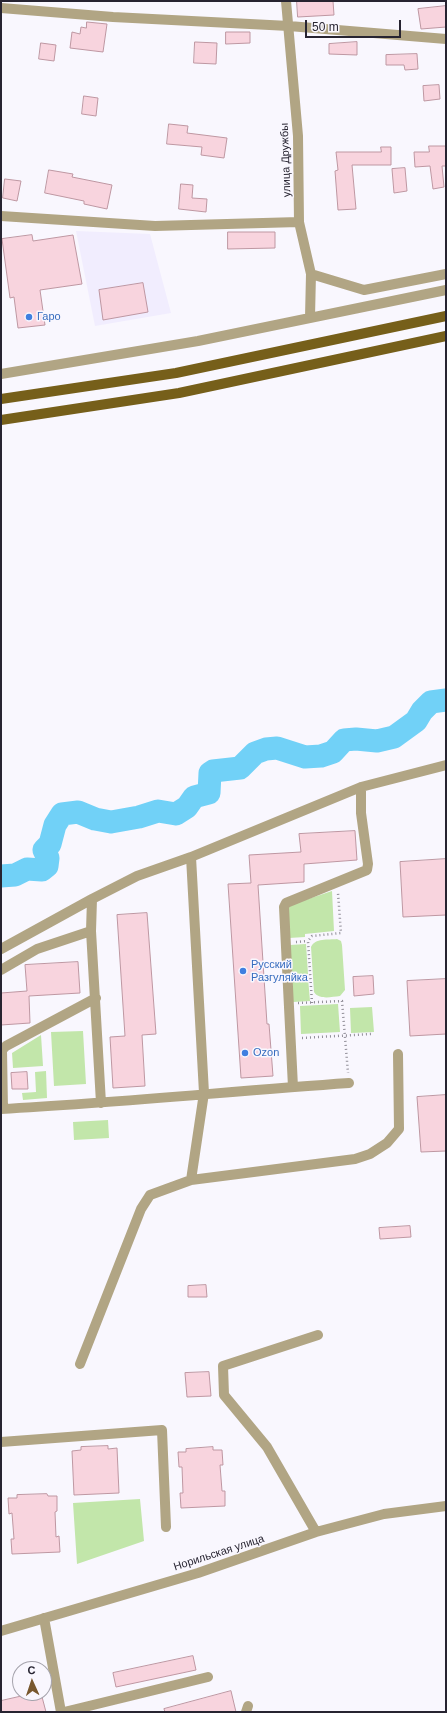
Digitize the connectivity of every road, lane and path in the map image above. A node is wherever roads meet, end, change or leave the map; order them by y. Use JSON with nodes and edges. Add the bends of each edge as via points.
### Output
{"nodes":[{"id":1,"x":286,"y":1,"type":"edge"},
{"id":2,"x":1,"y":8,"type":"edge"},
{"id":3,"x":289,"y":26,"type":"junction"},
{"id":4,"x":446,"y":39,"type":"edge"},
{"id":5,"x":1,"y":216,"type":"edge"},
{"id":6,"x":299,"y":222,"type":"junction"},
{"id":7,"x":311,"y":274,"type":"junction"},
{"id":8,"x":446,"y":274,"type":"edge"},
{"id":9,"x":446,"y":290,"type":"edge"},
{"id":10,"x":446,"y":316,"type":"edge"},
{"id":11,"x":310,"y":317,"type":"junction"},
{"id":12,"x":446,"y":336,"type":"edge"},
{"id":13,"x":1,"y":374,"type":"edge"},
{"id":14,"x":1,"y":400,"type":"edge"},
{"id":15,"x":1,"y":420,"type":"edge"},
{"id":16,"x":446,"y":765,"type":"edge"},
{"id":17,"x":361,"y":786,"type":"junction"},
{"id":18,"x":191,"y":858,"type":"junction"},
{"id":19,"x":337,"y":882,"type":"junction"},
{"id":20,"x":92,"y":899,"type":"junction"},
{"id":21,"x":91,"y":931,"type":"junction"},
{"id":22,"x":1,"y":950,"type":"edge"},
{"id":23,"x":1,"y":970,"type":"edge"},
{"id":24,"x":96,"y":998,"type":"junction"},
{"id":25,"x":312,"y":1003,"type":"junction"},
{"id":26,"x":290,"y":1004,"type":"junction"},
{"id":27,"x":371,"y":1034,"type":"dead end"},
{"id":28,"x":345,"y":1035,"type":"junction"},
{"id":29,"x":291,"y":1038,"type":"junction"},
{"id":30,"x":398,"y":1054,"type":"dead end"},
{"id":31,"x":349,"y":1083,"type":"joint"},
{"id":32,"x":294,"y":1087,"type":"junction"},
{"id":33,"x":204,"y":1093,"type":"junction"},
{"id":34,"x":101,"y":1103,"type":"junction"},
{"id":35,"x":2,"y":1109,"type":"edge"},
{"id":36,"x":191,"y":1180,"type":"junction"},
{"id":37,"x":318,"y":1335,"type":"dead end"},
{"id":38,"x":80,"y":1364,"type":"dead end"},
{"id":39,"x":1,"y":1442,"type":"edge"},
{"id":40,"x":446,"y":1506,"type":"edge"},
{"id":41,"x":166,"y":1527,"type":"dead end"},
{"id":42,"x":316,"y":1532,"type":"junction"},
{"id":43,"x":44,"y":1618,"type":"junction"},
{"id":44,"x":1,"y":1631,"type":"edge"},
{"id":45,"x":208,"y":1677,"type":"dead end"},
{"id":46,"x":62,"y":1712,"type":"edge"}],
"edges":[{"from":1,"to":3,"type":"street","name":"улица Дружбы"},
{"from":2,"to":3,"type":"street"},
{"from":3,"to":4,"type":"street"},
{"from":3,"to":6,"type":"street","name":"улица Дружбы","via":[[298,136]]},
{"from":5,"to":6,"type":"street","via":[[156,226]]},
{"from":6,"to":7,"type":"street","name":"улица Дружбы"},
{"from":7,"to":8,"type":"street","via":[[364,290]]},
{"from":7,"to":11,"type":"street","name":"улица Дружбы"},
{"from":9,"to":11,"type":"street"},
{"from":10,"to":14,"type":"main road","via":[[176,372]]},
{"from":11,"to":13,"type":"street","via":[[198,341]]},
{"from":12,"to":15,"type":"main road","via":[[179,393]]},
{"from":16,"to":17,"type":"street"},
{"from":17,"to":18,"type":"street"},
{"from":17,"to":19,"type":"street","via":[[367,870]]},
{"from":18,"to":20,"type":"street","via":[[137,876]]},
{"from":18,"to":33,"type":"street"},
{"from":19,"to":25,"type":"path","via":[[341,933],[312,936],[308,941]]},
{"from":19,"to":26,"type":"street","via":[[286,902],[284,907]]},
{"from":20,"to":21,"type":"street"},
{"from":20,"to":22,"type":"street"},
{"from":21,"to":23,"type":"street","via":[[38,949]]},
{"from":21,"to":24,"type":"street"},
{"from":24,"to":34,"type":"street"},
{"from":24,"to":35,"type":"street","via":[[2,1050]]},
{"from":25,"to":26,"type":"path"},
{"from":25,"to":28,"type":"path","via":[[342,1002]]},
{"from":26,"to":29,"type":"street"},
{"from":27,"to":28,"type":"path"},
{"from":28,"to":29,"type":"path"},
{"from":28,"to":31,"type":"path"},
{"from":29,"to":32,"type":"street"},
{"from":30,"to":36,"type":"street","via":[[399,1129],[387,1144],[355,1159]]},
{"from":31,"to":32,"type":"street"},
{"from":32,"to":33,"type":"street"},
{"from":33,"to":34,"type":"street"},
{"from":33,"to":36,"type":"street"},
{"from":34,"to":35,"type":"street"},
{"from":36,"to":38,"type":"street","via":[[150,1195],[141,1209]]},
{"from":37,"to":42,"type":"street","via":[[223,1366],[224,1395],[267,1447]]},
{"from":39,"to":41,"type":"street","via":[[162,1430]]},
{"from":40,"to":42,"type":"street","name":"Норильская улица","via":[[384,1514]]},
{"from":42,"to":43,"type":"street","name":"Норильская улица","via":[[198,1573]]},
{"from":43,"to":44,"type":"street","name":"Норильская улица"},
{"from":43,"to":46,"type":"street"},
{"from":45,"to":46,"type":"street"}]}
